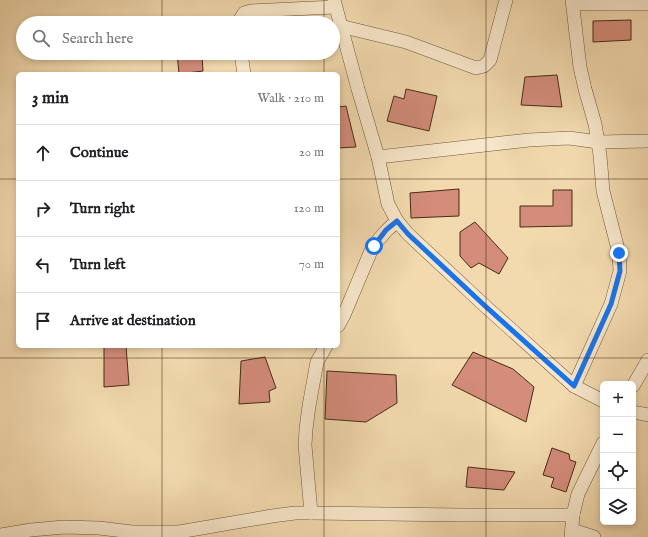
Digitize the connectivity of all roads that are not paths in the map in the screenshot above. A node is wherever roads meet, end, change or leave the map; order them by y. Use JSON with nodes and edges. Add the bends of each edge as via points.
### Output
{"nodes":[{"id":1,"x":506,"y":0,"type":"edge"},
{"id":2,"x":572,"y":2,"type":"edge"},
{"id":3,"x":334,"y":3,"type":"edge"},
{"id":4,"x":648,"y":4,"type":"edge"},
{"id":5,"x":242,"y":16,"type":"edge"},
{"id":6,"x":337,"y":16,"type":"edge"},
{"id":7,"x":340,"y":26,"type":"joint"},
{"id":8,"x":242,"y":60,"type":"edge"},
{"id":9,"x":244,"y":72,"type":"edge"},
{"id":10,"x":648,"y":141,"type":"edge"},
{"id":11,"x":598,"y":142,"type":"junction"},
{"id":12,"x":378,"y":157,"type":"junction"},
{"id":13,"x":397,"y":221,"type":"junction"},
{"id":14,"x":340,"y":322,"type":"edge"},
{"id":15,"x":325,"y":348,"type":"edge"},
{"id":16,"x":648,"y":360,"type":"edge"},
{"id":17,"x":636,"y":381,"type":"edge"},
{"id":18,"x":574,"y":386,"type":"junction"},
{"id":19,"x":600,"y":399,"type":"edge"},
{"id":20,"x":636,"y":413,"type":"edge"},
{"id":21,"x":648,"y":415,"type":"edge"},
{"id":22,"x":600,"y":449,"type":"edge"},
{"id":23,"x":311,"y":513,"type":"junction"},
{"id":24,"x":573,"y":515,"type":"junction"},
{"id":25,"x":571,"y":533,"type":"edge"},
{"id":26,"x":0,"y":535,"type":"edge"},
{"id":27,"x":594,"y":537,"type":"edge"}],
"edges":[{"from":1,"to":7,"type":"street","via":[[490,60],[484,66],[476,68],[406,42]]},
{"from":2,"to":4,"type":"street"},
{"from":2,"to":11,"type":"street","via":[[580,67]]},
{"from":3,"to":5,"type":"street","via":[[251,11]]},
{"from":3,"to":6,"type":"street"},
{"from":7,"to":12,"type":"street"},
{"from":8,"to":9,"type":"street"},
{"from":10,"to":11,"type":"street"},
{"from":11,"to":12,"type":"street","via":[[569,138],[529,140]]},
{"from":11,"to":18,"type":"street","via":[[603,192],[619,253],[620,271],[611,304]]},
{"from":12,"to":13,"type":"street","via":[[388,204]]},
{"from":13,"to":14,"type":"street","via":[[386,230],[374,246]]},
{"from":13,"to":18,"type":"street","via":[[484,305]]},
{"from":15,"to":23,"type":"street","via":[[316,362],[308,413],[306,445]]},
{"from":16,"to":17,"type":"street"},
{"from":18,"to":19,"type":"street"},
{"from":20,"to":21,"type":"street"},
{"from":22,"to":24,"type":"street","via":[[578,494]]},
{"from":23,"to":24,"type":"street"},
{"from":23,"to":26,"type":"street","via":[[280,515],[179,532],[132,532],[64,527]]},
{"from":24,"to":25,"type":"street"},
{"from":25,"to":27,"type":"street"}]}
